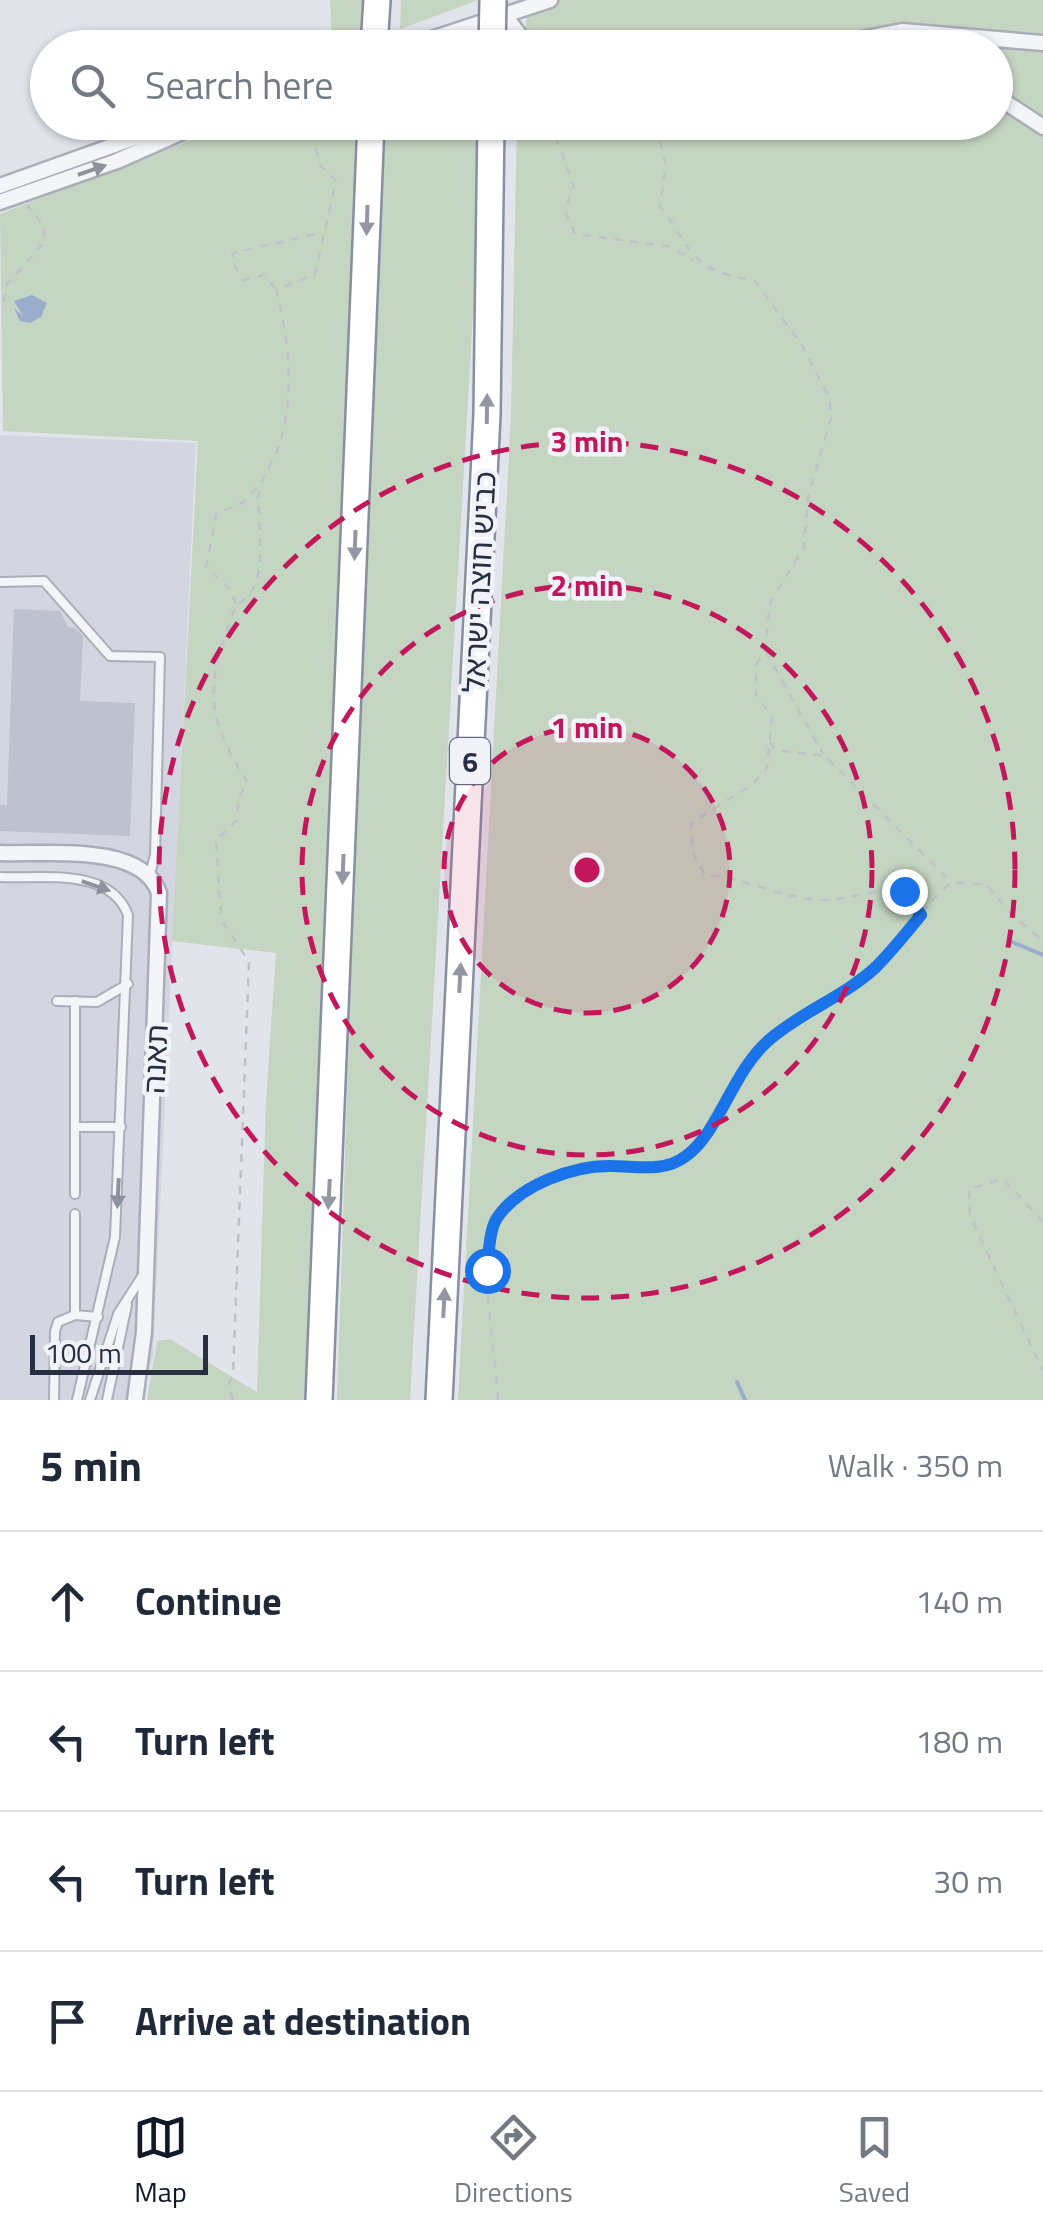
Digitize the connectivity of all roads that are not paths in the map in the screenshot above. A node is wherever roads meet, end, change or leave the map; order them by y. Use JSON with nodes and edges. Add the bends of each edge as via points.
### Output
{"nodes":[{"id":1,"x":550,"y":0,"type":"edge"},
{"id":2,"x":377,"y":1,"type":"edge"},
{"id":3,"x":500,"y":9,"type":"edge"},
{"id":4,"x":375,"y":30,"type":"edge"},
{"id":5,"x":448,"y":30,"type":"edge"},
{"id":6,"x":516,"y":30,"type":"edge"},
{"id":7,"x":1013,"y":40,"type":"edge"},
{"id":8,"x":1043,"y":43,"type":"edge"},
{"id":9,"x":1013,"y":108,"type":"edge"},
{"id":10,"x":1043,"y":128,"type":"edge"},
{"id":11,"x":113,"y":140,"type":"edge"},
{"id":12,"x":133,"y":140,"type":"edge"},
{"id":13,"x":137,"y":140,"type":"edge"},
{"id":14,"x":370,"y":140,"type":"edge"},
{"id":15,"x":491,"y":140,"type":"edge"},
{"id":16,"x":101,"y":151,"type":"junction"},
{"id":17,"x":0,"y":186,"type":"edge"},
{"id":18,"x":0,"y":202,"type":"edge"},
{"id":19,"x":0,"y":582,"type":"edge"},
{"id":20,"x":0,"y":853,"type":"edge"},
{"id":21,"x":150,"y":874,"type":"junction"},
{"id":22,"x":0,"y":877,"type":"edge"},
{"id":23,"x":128,"y":984,"type":"junction"},
{"id":24,"x":56,"y":1001,"type":"dead end"},
{"id":25,"x":75,"y":1002,"type":"junction"},
{"id":26,"x":76,"y":1127,"type":"junction"},
{"id":27,"x":121,"y":1128,"type":"junction"},
{"id":28,"x":75,"y":1194,"type":"dead end"},
{"id":29,"x":74,"y":1214,"type":"dead end"},
{"id":30,"x":146,"y":1272,"type":"junction"},
{"id":31,"x":128,"y":1296,"type":"junction"},
{"id":32,"x":75,"y":1316,"type":"junction"},
{"id":33,"x":98,"y":1317,"type":"junction"},
{"id":34,"x":54,"y":1400,"type":"edge"},
{"id":35,"x":77,"y":1400,"type":"edge"},
{"id":36,"x":90,"y":1400,"type":"edge"},
{"id":37,"x":107,"y":1400,"type":"edge"},
{"id":38,"x":135,"y":1400,"type":"edge"},
{"id":39,"x":319,"y":1400,"type":"edge"},
{"id":40,"x":439,"y":1400,"type":"edge"}],
"edges":[{"from":1,"to":3,"type":"street"},
{"from":2,"to":4,"type":"highway"},
{"from":3,"to":5,"type":"street"},
{"from":3,"to":6,"type":"street"},
{"from":7,"to":8,"type":"street"},
{"from":9,"to":10,"type":"street"},
{"from":11,"to":16,"type":"lane"},
{"from":12,"to":16,"type":"street"},
{"from":18,"to":13,"type":"street","one_way":true},
{"from":14,"to":39,"type":"highway","one_way":true},
{"from":40,"to":15,"type":"highway","name":"כביש חוצה ישראל","number":"6","one_way":true,"via":[[486,434]]},
{"from":16,"to":17,"type":"street"},
{"from":19,"to":21,"type":"lane","via":[[44,581],[110,656],[160,657]]},
{"from":20,"to":21,"type":"street","via":[[110,858]]},
{"from":21,"to":30,"type":"street","name":"תאנה","via":[[161,926]]},
{"from":22,"to":23,"type":"lane","one_way":true,"via":[[86,880],[114,892],[128,916]]},
{"from":23,"to":25,"type":"lane","via":[[96,1002]]},
{"from":23,"to":27,"type":"lane"},
{"from":24,"to":25,"type":"lane"},
{"from":25,"to":26,"type":"lane"},
{"from":26,"to":27,"type":"lane"},
{"from":26,"to":28,"type":"lane"},
{"from":27,"to":33,"type":"lane","one_way":true,"via":[[113,1258]]},
{"from":29,"to":32,"type":"lane"},
{"from":30,"to":31,"type":"lane"},
{"from":30,"to":38,"type":"street","name":"תאנה"},
{"from":31,"to":36,"type":"lane"},
{"from":31,"to":37,"type":"lane"},
{"from":32,"to":33,"type":"lane"},
{"from":32,"to":34,"type":"lane","via":[[58,1322],[55,1331]]},
{"from":33,"to":35,"type":"lane"}]}
